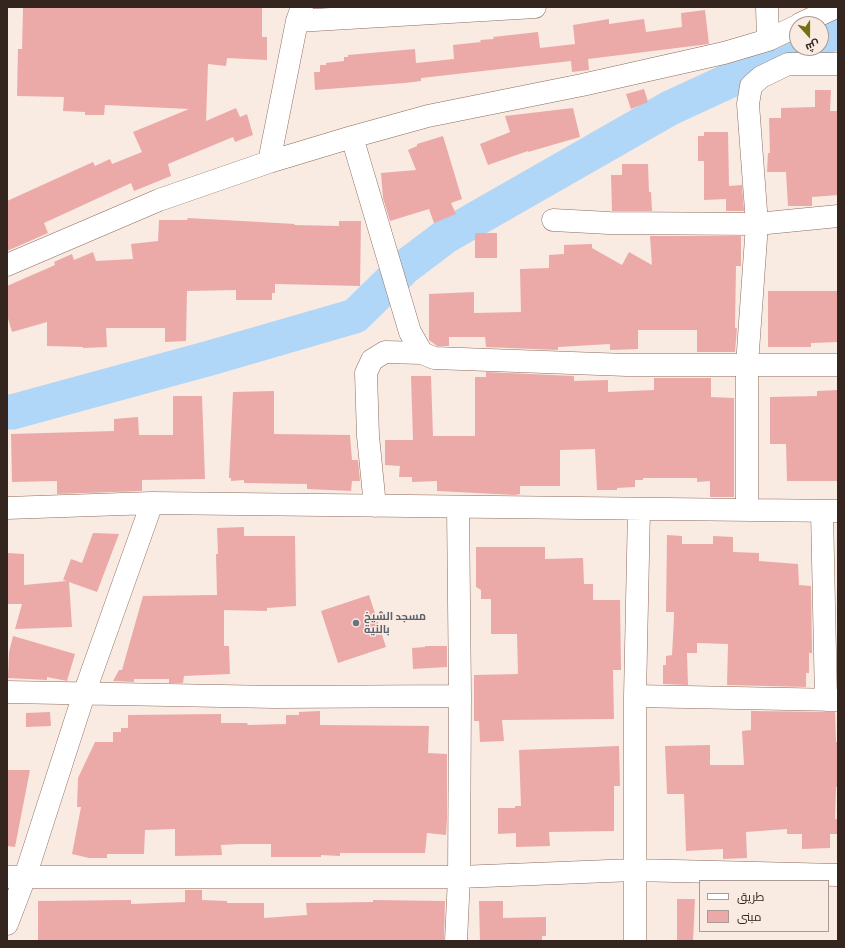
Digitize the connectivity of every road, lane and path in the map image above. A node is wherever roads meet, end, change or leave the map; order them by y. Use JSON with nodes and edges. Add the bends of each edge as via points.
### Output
{"nodes":[{"id":1,"x":535,"y":7,"type":"edge"},
{"id":2,"x":767,"y":7,"type":"edge"},
{"id":3,"x":836,"y":7,"type":"edge"},
{"id":4,"x":300,"y":14,"type":"edge"},
{"id":5,"x":817,"y":16,"type":"edge"},
{"id":6,"x":789,"y":30,"type":"edge"},
{"id":7,"x":768,"y":40,"type":"junction"},
{"id":8,"x":838,"y":64,"type":"edge"},
{"id":9,"x":352,"y":137,"type":"junction"},
{"id":10,"x":269,"y":162,"type":"junction"},
{"id":11,"x":838,"y":216,"type":"edge"},
{"id":12,"x":553,"y":220,"type":"dead end"},
{"id":13,"x":757,"y":224,"type":"junction"},
{"id":14,"x":7,"y":265,"type":"edge"},
{"id":15,"x":422,"y":353,"type":"junction"},
{"id":16,"x":747,"y":365,"type":"junction"},
{"id":17,"x":838,"y":365,"type":"edge"},
{"id":18,"x":152,"y":503,"type":"junction"},
{"id":19,"x":375,"y":506,"type":"junction"},
{"id":20,"x":458,"y":507,"type":"junction"},
{"id":21,"x":7,"y":508,"type":"edge"},
{"id":22,"x":640,"y":509,"type":"junction"},
{"id":23,"x":747,"y":510,"type":"junction"},
{"id":24,"x":830,"y":511,"type":"edge"},
{"id":25,"x":7,"y":692,"type":"edge"},
{"id":26,"x":84,"y":694,"type":"junction"},
{"id":27,"x":460,"y":696,"type":"junction"},
{"id":28,"x":635,"y":696,"type":"junction"},
{"id":29,"x":832,"y":700,"type":"edge"},
{"id":30,"x":634,"y":870,"type":"junction"},
{"id":31,"x":838,"y":875,"type":"edge"},
{"id":32,"x":16,"y":877,"type":"edge"},
{"id":33,"x":459,"y":877,"type":"junction"},
{"id":34,"x":7,"y":924,"type":"edge"},
{"id":35,"x":456,"y":941,"type":"edge"},
{"id":36,"x":635,"y":941,"type":"edge"}],
"edges":[{"from":1,"to":4,"type":"street"},
{"from":2,"to":7,"type":"street"},
{"from":3,"to":5,"type":"street"},
{"from":4,"to":10,"type":"street"},
{"from":6,"to":7,"type":"street"},
{"from":7,"to":9,"type":"street","via":[[724,53],[582,85],[428,116]]},
{"from":8,"to":13,"type":"street","via":[[788,64],[761,77],[751,86],[748,104]]},
{"from":9,"to":10,"type":"street"},
{"from":9,"to":15,"type":"street","via":[[410,332]]},
{"from":10,"to":14,"type":"street","via":[[159,200]]},
{"from":11,"to":13,"type":"street"},
{"from":12,"to":13,"type":"street"},
{"from":13,"to":16,"type":"street"},
{"from":15,"to":16,"type":"street","via":[[434,358],[450,359],[627,365]]},
{"from":15,"to":19,"type":"street","via":[[385,352],[372,360],[366,373],[368,436]]},
{"from":16,"to":17,"type":"street"},
{"from":16,"to":23,"type":"street"},
{"from":18,"to":19,"type":"street"},
{"from":18,"to":21,"type":"street"},
{"from":18,"to":26,"type":"street"},
{"from":19,"to":20,"type":"street"},
{"from":20,"to":22,"type":"street"},
{"from":20,"to":27,"type":"street"},
{"from":22,"to":23,"type":"street"},
{"from":22,"to":28,"type":"street"},
{"from":23,"to":24,"type":"street"},
{"from":24,"to":29,"type":"street"},
{"from":25,"to":26,"type":"street"},
{"from":26,"to":27,"type":"street"},
{"from":26,"to":32,"type":"street"},
{"from":27,"to":33,"type":"street"},
{"from":28,"to":29,"type":"street"},
{"from":28,"to":30,"type":"street"},
{"from":30,"to":31,"type":"street"},
{"from":30,"to":33,"type":"street"},
{"from":30,"to":36,"type":"street"},
{"from":32,"to":33,"type":"street"},
{"from":32,"to":34,"type":"street"},
{"from":33,"to":35,"type":"street"}]}
